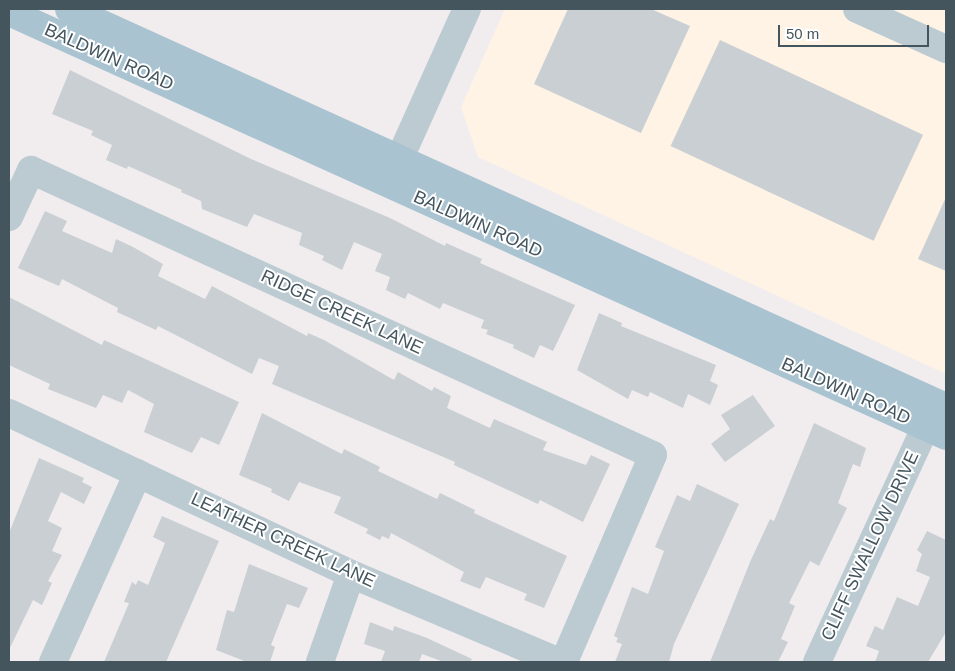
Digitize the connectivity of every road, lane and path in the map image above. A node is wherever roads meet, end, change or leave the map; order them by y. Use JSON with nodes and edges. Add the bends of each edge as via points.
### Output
{"nodes":[{"id":1,"x":69,"y":9,"type":"edge"},
{"id":2,"x":468,"y":9,"type":"edge"},
{"id":3,"x":857,"y":9,"type":"edge"},
{"id":4,"x":9,"y":12,"type":"edge"},
{"id":5,"x":946,"y":49,"type":"edge"},
{"id":6,"x":400,"y":159,"type":"junction"},
{"id":7,"x":388,"y":183,"type":"junction"},
{"id":8,"x":9,"y":217,"type":"edge"},
{"id":9,"x":9,"y":413,"type":"edge"},
{"id":10,"x":939,"y":418,"type":"edge"},
{"id":11,"x":138,"y":473,"type":"junction"},
{"id":12,"x":351,"y":574,"type":"junction"},
{"id":13,"x":53,"y":662,"type":"edge"},
{"id":14,"x":320,"y":662,"type":"edge"},
{"id":15,"x":559,"y":662,"type":"edge"},
{"id":16,"x":564,"y":662,"type":"edge"},
{"id":17,"x":817,"y":662,"type":"edge"}],
"edges":[{"from":1,"to":6,"type":"main road","name":"BALDWIN ROAD"},
{"from":2,"to":6,"type":"street"},
{"from":3,"to":5,"type":"street"},
{"from":4,"to":7,"type":"main road","name":"BALDWIN ROAD"},
{"from":6,"to":7,"type":"street"},
{"from":6,"to":10,"type":"main road","name":"BALDWIN ROAD"},
{"from":7,"to":10,"type":"main road","name":"BALDWIN ROAD"},
{"from":8,"to":16,"type":"street","name":"RIDGE CREEK LANE","via":[[31,170],[654,455]]},
{"from":9,"to":11,"type":"street","name":"LEATHER CREEK LANE"},
{"from":10,"to":17,"type":"street","name":"CLIFF SWALLOW DRIVE"},
{"from":11,"to":12,"type":"street","name":"LEATHER CREEK LANE"},
{"from":11,"to":13,"type":"street"},
{"from":12,"to":14,"type":"street"},
{"from":12,"to":15,"type":"street","name":"LEATHER CREEK LANE"}]}
